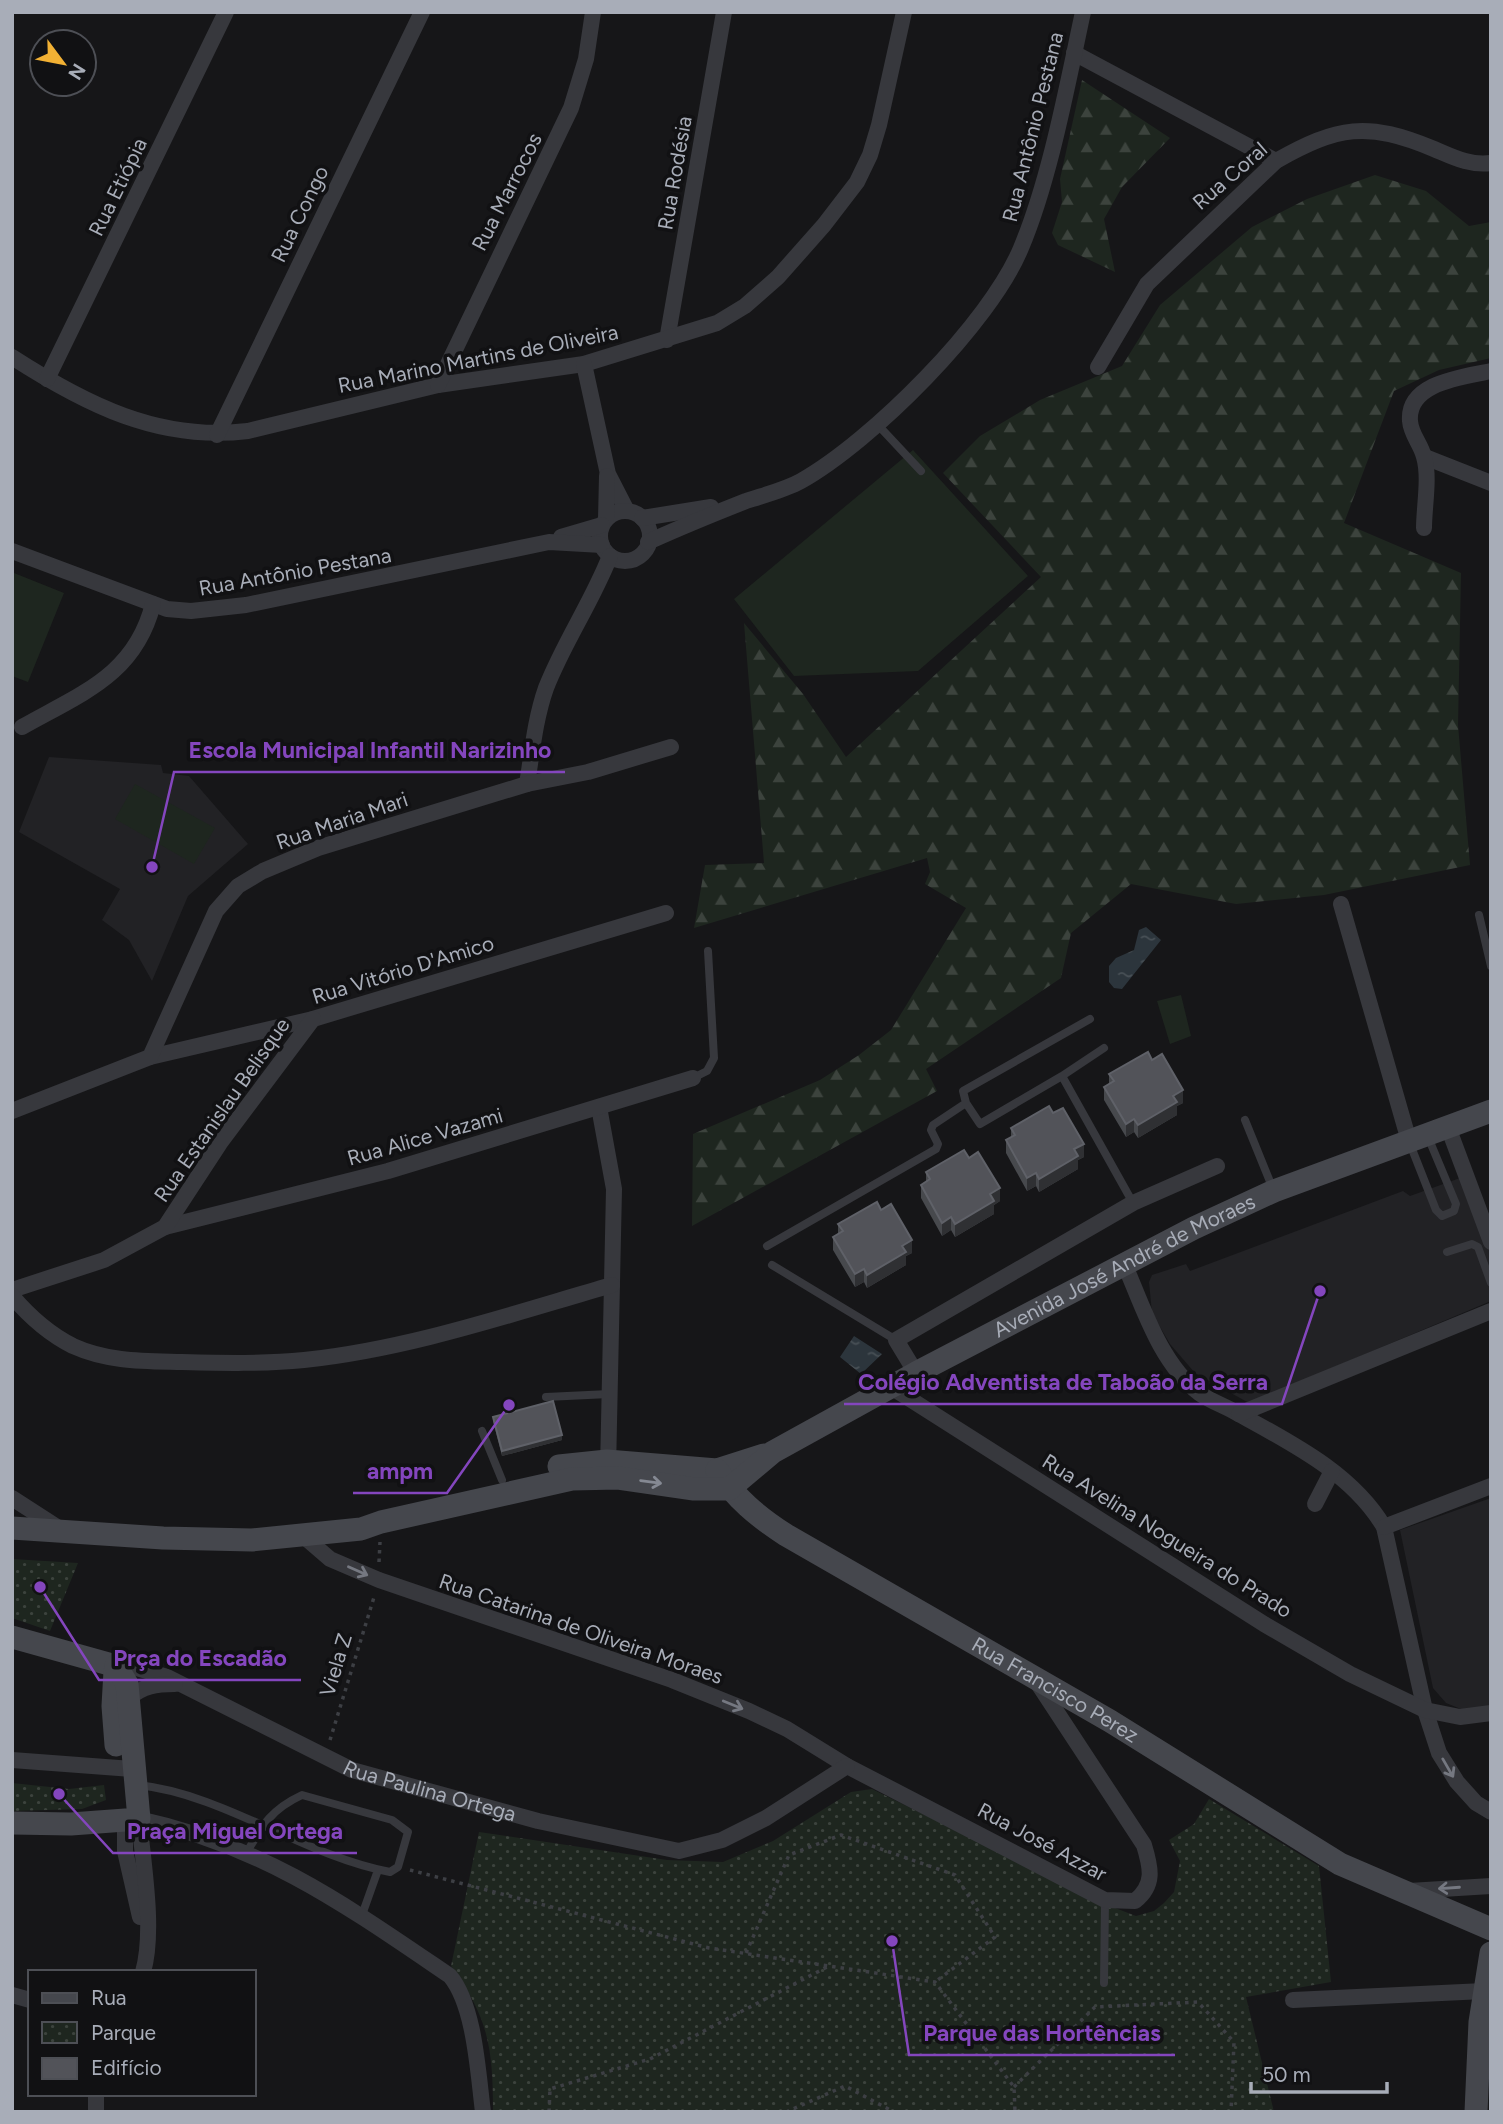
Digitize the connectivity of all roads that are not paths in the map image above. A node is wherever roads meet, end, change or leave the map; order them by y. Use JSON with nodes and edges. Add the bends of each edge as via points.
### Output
{"nodes":[{"id":1,"x":226,"y":12,"type":"edge"},
{"id":2,"x":422,"y":12,"type":"edge"},
{"id":3,"x":593,"y":12,"type":"edge"},
{"id":4,"x":724,"y":12,"type":"edge"},
{"id":5,"x":904,"y":12,"type":"edge"},
{"id":6,"x":1083,"y":12,"type":"edge"},
{"id":7,"x":1074,"y":53,"type":"junction"},
{"id":8,"x":1276,"y":161,"type":"junction"},
{"id":9,"x":1491,"y":163,"type":"edge"},
{"id":10,"x":667,"y":340,"type":"junction"},
{"id":11,"x":12,"y":357,"type":"edge"},
{"id":12,"x":584,"y":363,"type":"junction"},
{"id":13,"x":1098,"y":367,"type":"dead end"},
{"id":14,"x":1491,"y":371,"type":"edge"},
{"id":15,"x":47,"y":379,"type":"junction"},
{"id":16,"x":438,"y":385,"type":"junction"},
{"id":17,"x":877,"y":424,"type":"junction"},
{"id":18,"x":217,"y":435,"type":"junction"},
{"id":19,"x":1424,"y":457,"type":"junction"},
{"id":20,"x":921,"y":471,"type":"dead end"},
{"id":21,"x":608,"y":474,"type":"junction"},
{"id":22,"x":1491,"y":484,"type":"edge"},
{"id":23,"x":748,"y":501,"type":"junction"},
{"id":24,"x":627,"y":511,"type":"junction"},
{"id":25,"x":642,"y":518,"type":"junction"},
{"id":26,"x":604,"y":522,"type":"junction"},
{"id":27,"x":1424,"y":528,"type":"dead end"},
{"id":28,"x":549,"y":542,"type":"junction"},
{"id":29,"x":649,"y":542,"type":"junction"},
{"id":30,"x":12,"y":551,"type":"edge"},
{"id":31,"x":612,"y":554,"type":"junction"},
{"id":32,"x":153,"y":604,"type":"junction"},
{"id":33,"x":22,"y":727,"type":"dead end"},
{"id":34,"x":671,"y":747,"type":"dead end"},
{"id":35,"x":527,"y":784,"type":"junction"},
{"id":36,"x":1341,"y":904,"type":"dead end"},
{"id":37,"x":666,"y":913,"type":"dead end"},
{"id":38,"x":1479,"y":915,"type":"dead end"},
{"id":39,"x":1488,"y":938,"type":"edge"},
{"id":40,"x":708,"y":951,"type":"dead end"},
{"id":41,"x":1491,"y":965,"type":"edge"},
{"id":42,"x":1090,"y":1019,"type":"dead end"},
{"id":43,"x":313,"y":1020,"type":"junction"},
{"id":44,"x":1104,"y":1048,"type":"dead end"},
{"id":45,"x":150,"y":1057,"type":"junction"},
{"id":46,"x":1062,"y":1076,"type":"junction"},
{"id":47,"x":693,"y":1078,"type":"joint"},
{"id":48,"x":966,"y":1103,"type":"junction"},
{"id":49,"x":599,"y":1107,"type":"junction"},
{"id":50,"x":12,"y":1111,"type":"edge"},
{"id":51,"x":1491,"y":1111,"type":"edge"},
{"id":52,"x":1245,"y":1120,"type":"dead end"},
{"id":53,"x":1428,"y":1134,"type":"junction"},
{"id":54,"x":1217,"y":1166,"type":"dead end"},
{"id":55,"x":1274,"y":1191,"type":"junction"},
{"id":56,"x":1133,"y":1203,"type":"junction"},
{"id":57,"x":165,"y":1227,"type":"junction"},
{"id":58,"x":1491,"y":1242,"type":"edge"},
{"id":59,"x":766,"y":1246,"type":"dead end"},
{"id":60,"x":1447,"y":1252,"type":"dead end"},
{"id":61,"x":1124,"y":1263,"type":"junction"},
{"id":62,"x":772,"y":1265,"type":"dead end"},
{"id":63,"x":1491,"y":1283,"type":"edge"},
{"id":64,"x":612,"y":1285,"type":"junction"},
{"id":65,"x":12,"y":1290,"type":"edge"},
{"id":66,"x":12,"y":1296,"type":"edge"},
{"id":67,"x":1491,"y":1311,"type":"edge"},
{"id":68,"x":896,"y":1340,"type":"junction"},
{"id":69,"x":916,"y":1373,"type":"junction"},
{"id":70,"x":891,"y":1388,"type":"junction"},
{"id":71,"x":610,"y":1394,"type":"junction"},
{"id":72,"x":546,"y":1397,"type":"dead end"},
{"id":73,"x":1239,"y":1414,"type":"junction"},
{"id":74,"x":482,"y":1431,"type":"dead end"},
{"id":75,"x":608,"y":1470,"type":"junction"},
{"id":76,"x":1332,"y":1471,"type":"junction"},
{"id":77,"x":723,"y":1479,"type":"junction"},
{"id":78,"x":502,"y":1480,"type":"junction"},
{"id":79,"x":1491,"y":1486,"type":"edge"},
{"id":80,"x":12,"y":1498,"type":"edge"},
{"id":81,"x":1315,"y":1504,"type":"dead end"},
{"id":82,"x":1384,"y":1527,"type":"junction"},
{"id":83,"x":12,"y":1528,"type":"edge"},
{"id":84,"x":328,"y":1531,"type":"junction"},
{"id":85,"x":65,"y":1533,"type":"junction"},
{"id":86,"x":301,"y":1534,"type":"junction"},
{"id":87,"x":12,"y":1637,"type":"edge"},
{"id":88,"x":116,"y":1666,"type":"junction"},
{"id":89,"x":1034,"y":1677,"type":"junction"},
{"id":90,"x":182,"y":1684,"type":"junction"},
{"id":91,"x":129,"y":1698,"type":"junction"},
{"id":92,"x":1426,"y":1710,"type":"junction"},
{"id":93,"x":1491,"y":1713,"type":"edge"},
{"id":94,"x":12,"y":1760,"type":"edge"},
{"id":95,"x":848,"y":1766,"type":"junction"},
{"id":96,"x":128,"y":1774,"type":"junction"},
{"id":97,"x":1491,"y":1812,"type":"edge"},
{"id":98,"x":132,"y":1820,"type":"junction"},
{"id":99,"x":12,"y":1823,"type":"edge"},
{"id":100,"x":262,"y":1826,"type":"junction"},
{"id":101,"x":247,"y":1852,"type":"junction"},
{"id":102,"x":378,"y":1870,"type":"junction"},
{"id":103,"x":1491,"y":1886,"type":"edge"},
{"id":104,"x":1408,"y":1891,"type":"junction"},
{"id":105,"x":1105,"y":1900,"type":"junction"},
{"id":106,"x":362,"y":1915,"type":"junction"},
{"id":107,"x":1491,"y":1929,"type":"edge"},
{"id":108,"x":1491,"y":1953,"type":"edge"},
{"id":109,"x":143,"y":1970,"type":"edge"},
{"id":110,"x":1104,"y":1983,"type":"dead end"},
{"id":111,"x":1487,"y":1990,"type":"edge"},
{"id":112,"x":1293,"y":2000,"type":"dead end"},
{"id":113,"x":484,"y":2112,"type":"edge"},
{"id":114,"x":1476,"y":2112,"type":"edge"}],
"edges":[{"from":1,"to":15,"type":"street","name":"Rua Etiópia"},
{"from":2,"to":18,"type":"street","name":"Rua Congo"},
{"from":3,"to":16,"type":"street","name":"Rua Marrocos","via":[[571,108]]},
{"from":4,"to":10,"type":"street","name":"Rua Rodésia"},
{"from":5,"to":10,"type":"street","name":"Rua Marino Martins de Oliveira","via":[[879,125],[857,182],[787,267],[745,306],[717,323]]},
{"from":6,"to":7,"type":"street","name":"Rua Antônio Pestana"},
{"from":7,"to":8,"type":"street"},
{"from":7,"to":17,"type":"street","name":"Rua Antônio Pestana","via":[[1034,216],[1020,251],[985,310]]},
{"from":8,"to":9,"type":"street","name":"Rua Coral","via":[[1326,136],[1353,129],[1378,131],[1467,163]]},
{"from":8,"to":13,"type":"street","name":"Rua Coral","via":[[1147,284]]},
{"from":10,"to":12,"type":"street","name":"Rua Marino Martins de Oliveira"},
{"from":11,"to":15,"type":"street","name":"Rua Marino Martins de Oliveira"},
{"from":12,"to":16,"type":"street","name":"Rua Marino Martins de Oliveira"},
{"from":12,"to":21,"type":"street"},
{"from":14,"to":19,"type":"street","via":[[1422,392],[1410,412],[1410,422]]},
{"from":15,"to":18,"type":"street","name":"Rua Marino Martins de Oliveira","via":[[156,428]]},
{"from":16,"to":18,"type":"street","name":"Rua Marino Martins de Oliveira"},
{"from":17,"to":20,"type":"lane"},
{"from":17,"to":23,"type":"street","name":"Rua Antônio Pestana","via":[[799,482]]},
{"from":19,"to":22,"type":"street"},
{"from":19,"to":27,"type":"street"},
{"from":21,"to":24,"type":"street"},
{"from":21,"to":26,"type":"street"},
{"from":23,"to":25,"type":"street","name":"Rua Antônio Pestana"},
{"from":23,"to":29,"type":"street","name":"Rua Antônio Pestana"},
{"from":24,"to":25,"type":"street"},
{"from":24,"to":26,"type":"street"},
{"from":25,"to":29,"type":"street"},
{"from":26,"to":28,"type":"street","name":"Rua Antônio Pestana"},
{"from":26,"to":31,"type":"street"},
{"from":28,"to":31,"type":"street","name":"Rua Antônio Pestana"},
{"from":28,"to":32,"type":"street","name":"Rua Antônio Pestana","via":[[246,605],[191,611]]},
{"from":29,"to":31,"type":"street","via":[[639,556]]},
{"from":30,"to":32,"type":"street","name":"Rua Antônio Pestana"},
{"from":31,"to":35,"type":"street","via":[[546,689]]},
{"from":32,"to":33,"type":"street","via":[[146,632],[125,662],[92,687]]},
{"from":34,"to":35,"type":"street","name":"Rua Maria Mari","via":[[588,772]]},
{"from":35,"to":45,"type":"street","name":"Rua Maria Mari","via":[[318,848],[238,886],[216,911]]},
{"from":36,"to":53,"type":"street"},
{"from":37,"to":43,"type":"street","name":"Rua Vitório D'Amico"},
{"from":38,"to":39,"type":"lane"},
{"from":39,"to":41,"type":"lane"},
{"from":40,"to":47,"type":"lane","via":[[713,1058],[707,1071]]},
{"from":42,"to":48,"type":"lane","via":[[963,1091]]},
{"from":43,"to":45,"type":"street","name":"Rua Vitório D'Amico"},
{"from":43,"to":57,"type":"street","name":"Rua Estanislau Belisque","via":[[220,1143]]},
{"from":44,"to":46,"type":"lane"},
{"from":45,"to":50,"type":"street"},
{"from":46,"to":48,"type":"lane","via":[[980,1124]]},
{"from":46,"to":56,"type":"lane"},
{"from":47,"to":49,"type":"street","name":"Rua Alice Vazami"},
{"from":48,"to":59,"type":"lane","via":[[933,1125],[936,1149]]},
{"from":49,"to":57,"type":"street","name":"Rua Alice Vazami","via":[[388,1171]]},
{"from":49,"to":64,"type":"street","via":[[614,1189]]},
{"from":51,"to":53,"type":"street","name":"Avenida José André de Moraes"},
{"from":52,"to":55,"type":"lane"},
{"from":53,"to":53,"type":"lane","via":[[1436,1210],[1442,1216],[1454,1211],[1456,1204]]},
{"from":53,"to":55,"type":"street","name":"Avenida José André de Moraes"},
{"from":53,"to":58,"type":"street"},
{"from":54,"to":56,"type":"street"},
{"from":55,"to":61,"type":"street","name":"Avenida José André de Moraes"},
{"from":56,"to":68,"type":"street"},
{"from":57,"to":65,"type":"street","name":"Rua Estanislau Belisque","via":[[104,1260]]},
{"from":60,"to":63,"type":"lane","via":[[1472,1244],[1478,1247]]},
{"from":61,"to":69,"type":"street","name":"Avenida José André de Moraes"},
{"from":61,"to":73,"type":"street","via":[[1178,1372],[1200,1393]]},
{"from":62,"to":68,"type":"lane"},
{"from":64,"to":66,"type":"street","via":[[437,1334],[304,1360],[254,1363],[126,1360],[95,1354],[32,1319]]},
{"from":64,"to":71,"type":"street"},
{"from":67,"to":73,"type":"street"},
{"from":68,"to":69,"type":"street"},
{"from":69,"to":70,"type":"street","name":"Avenida José André de Moraes"},
{"from":70,"to":77,"type":"street","name":"Avenida José André de Moraes"},
{"from":70,"to":92,"type":"street","name":"Rua Avelina Nogueira do Prado","via":[[1264,1624],[1350,1674]]},
{"from":71,"to":72,"type":"lane"},
{"from":71,"to":75,"type":"street"},
{"from":73,"to":76,"type":"street"},
{"from":74,"to":78,"type":"lane"},
{"from":75,"to":77,"type":"street"},
{"from":75,"to":78,"type":"street","via":[[553,1467]]},
{"from":75,"to":84,"type":"street","via":[[361,1529]]},
{"from":76,"to":81,"type":"street"},
{"from":76,"to":82,"type":"street","via":[[1372,1506]]},
{"from":77,"to":89,"type":"street","name":"Rua Francisco Perez","via":[[759,1517],[786,1535]]},
{"from":78,"to":84,"type":"street","via":[[382,1509]]},
{"from":79,"to":82,"type":"street"},
{"from":80,"to":85,"type":"street"},
{"from":82,"to":92,"type":"street"},
{"from":83,"to":85,"type":"street"},
{"from":84,"to":86,"type":"street"},
{"from":85,"to":86,"type":"street","via":[[252,1540]]},
{"from":86,"to":95,"type":"street","name":"Rua Catarina de Oliveira Moraes","one_way":true,"via":[[330,1559],[379,1580],[673,1680],[787,1729]]},
{"from":87,"to":88,"type":"street","name":"Rua Paulina Ortega"},
{"from":88,"to":90,"type":"street","name":"Rua Paulina Ortega","via":[[137,1668]]},
{"from":88,"to":91,"type":"street"},
{"from":88,"to":96,"type":"street","via":[[113,1706]]},
{"from":89,"to":104,"type":"street","name":"Rua Francisco Perez","via":[[1340,1864]]},
{"from":89,"to":105,"type":"street","name":"Rua José Azzar","via":[[1144,1845],[1150,1866],[1146,1892],[1135,1901]]},
{"from":90,"to":91,"type":"street","via":[[140,1688]]},
{"from":90,"to":95,"type":"street","name":"Rua Paulina Ortega","via":[[324,1759],[398,1785],[679,1852],[722,1840],[766,1818]]},
{"from":91,"to":96,"type":"street"},
{"from":92,"to":93,"type":"street","name":"Rua Avelina Nogueira do Prado","via":[[1460,1717]]},
{"from":92,"to":97,"type":"street","one_way":true,"via":[[1440,1753],[1457,1782]]},
{"from":94,"to":96,"type":"street"},
{"from":95,"to":105,"type":"street","name":"Rua José Azzar"},
{"from":96,"to":98,"type":"street"},
{"from":96,"to":100,"type":"lane"},
{"from":98,"to":99,"type":"street"},
{"from":98,"to":101,"type":"street","via":[[203,1835]]},
{"from":98,"to":109,"type":"street","via":[[125,1851],[146,1943]]},
{"from":100,"to":101,"type":"lane"},
{"from":100,"to":102,"type":"lane"},
{"from":100,"to":102,"type":"lane","via":[[279,1806],[302,1795],[392,1820],[408,1832],[398,1867],[390,1872]]},
{"from":101,"to":106,"type":"street"},
{"from":102,"to":106,"type":"lane"},
{"from":103,"to":104,"type":"street","name":"Rua Francisco Perez","one_way":true},
{"from":104,"to":107,"type":"street","name":"Rua Francisco Perez"},
{"from":105,"to":110,"type":"lane"},
{"from":106,"to":113,"type":"street","via":[[459,1987]]},
{"from":108,"to":111,"type":"street"},
{"from":111,"to":112,"type":"street"},
{"from":111,"to":114,"type":"street"}]}
